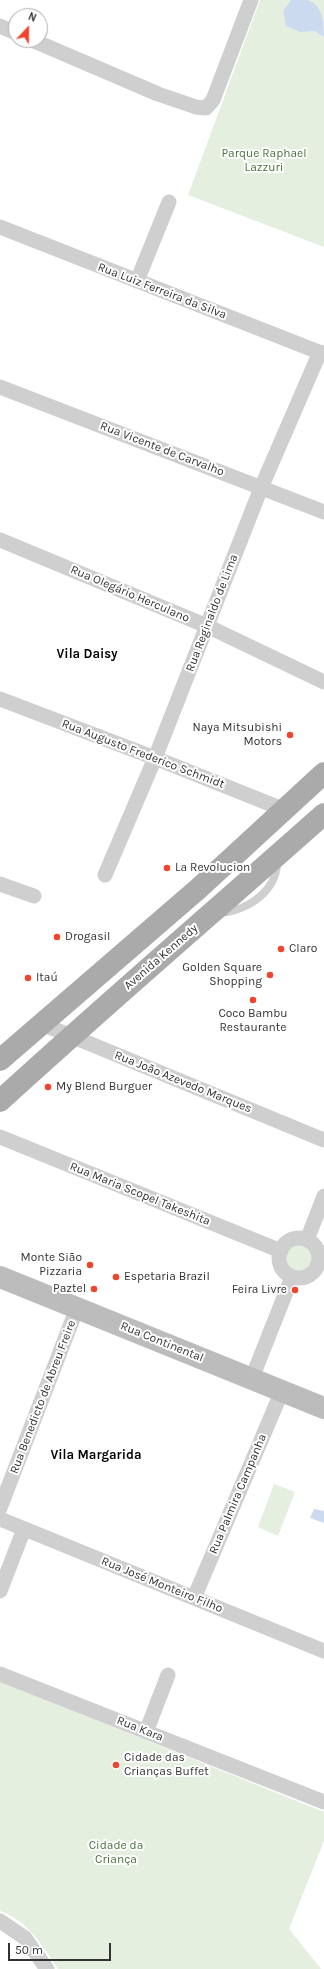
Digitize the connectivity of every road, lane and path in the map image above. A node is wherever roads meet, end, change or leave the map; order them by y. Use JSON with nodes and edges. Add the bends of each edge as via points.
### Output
{"nodes":[{"id":1,"x":251,"y":0,"type":"edge"},
{"id":2,"x":48,"y":47,"type":"edge"},
{"id":3,"x":170,"y":202,"type":"dead end"},
{"id":4,"x":0,"y":228,"type":"edge"},
{"id":5,"x":137,"y":282,"type":"junction"},
{"id":6,"x":322,"y":353,"type":"edge"},
{"id":7,"x":0,"y":387,"type":"edge"},
{"id":8,"x":261,"y":488,"type":"junction"},
{"id":9,"x":324,"y":512,"type":"edge"},
{"id":10,"x":0,"y":540,"type":"edge"},
{"id":11,"x":207,"y":626,"type":"junction"},
{"id":12,"x":324,"y":682,"type":"edge"},
{"id":13,"x":0,"y":700,"type":"edge"},
{"id":14,"x":156,"y":758,"type":"junction"},
{"id":15,"x":324,"y":774,"type":"edge"},
{"id":16,"x":284,"y":810,"type":"junction"},
{"id":17,"x":324,"y":814,"type":"edge"},
{"id":18,"x":105,"y":875,"type":"dead end"},
{"id":19,"x":0,"y":884,"type":"edge"},
{"id":20,"x":34,"y":896,"type":"dead end"},
{"id":21,"x":42,"y":1024,"type":"junction"},
{"id":22,"x":72,"y":1036,"type":"junction"},
{"id":23,"x":0,"y":1060,"type":"edge"},
{"id":24,"x":0,"y":1101,"type":"edge"},
{"id":25,"x":0,"y":1138,"type":"edge"},
{"id":26,"x":324,"y":1140,"type":"edge"},
{"id":27,"x":324,"y":1196,"type":"edge"},
{"id":28,"x":307,"y":1240,"type":"junction"},
{"id":29,"x":281,"y":1251,"type":"junction"},
{"id":30,"x":321,"y":1267,"type":"edge"},
{"id":31,"x":292,"y":1277,"type":"junction"},
{"id":32,"x":0,"y":1278,"type":"edge"},
{"id":33,"x":77,"y":1308,"type":"junction"},
{"id":34,"x":252,"y":1378,"type":"junction"},
{"id":35,"x":282,"y":1391,"type":"junction"},
{"id":36,"x":324,"y":1408,"type":"edge"},
{"id":37,"x":0,"y":1508,"type":"edge"},
{"id":38,"x":0,"y":1519,"type":"edge"},
{"id":39,"x":24,"y":1529,"type":"junction"},
{"id":40,"x":0,"y":1591,"type":"edge"},
{"id":41,"x":194,"y":1598,"type":"junction"},
{"id":42,"x":324,"y":1650,"type":"edge"},
{"id":43,"x":0,"y":1674,"type":"edge"},
{"id":44,"x":168,"y":1675,"type":"dead end"},
{"id":45,"x":146,"y":1732,"type":"junction"},
{"id":46,"x":324,"y":1791,"type":"edge"},
{"id":47,"x":304,"y":1794,"type":"junction"},
{"id":48,"x":324,"y":1802,"type":"edge"},
{"id":49,"x":0,"y":1921,"type":"edge"},
{"id":50,"x":47,"y":1969,"type":"edge"}],
"edges":[{"from":1,"to":2,"type":"street","via":[[213,100],[206,108],[158,94]]},
{"from":3,"to":5,"type":"street"},
{"from":4,"to":5,"type":"street","name":"Rua Luiz Ferreira da Silva"},
{"from":5,"to":6,"type":"street","name":"Rua Luiz Ferreira da Silva"},
{"from":6,"to":8,"type":"street","name":"Rua Reginaldo de Lima"},
{"from":7,"to":8,"type":"street","name":"Rua Vicente de Carvalho"},
{"from":8,"to":9,"type":"street","name":"Rua Vicente de Carvalho"},
{"from":8,"to":11,"type":"street","name":"Rua Reginaldo de Lima"},
{"from":10,"to":11,"type":"street","name":"Rua Olegário Herculano"},
{"from":11,"to":12,"type":"street","name":"Rua Olegário Herculano"},
{"from":11,"to":14,"type":"street","name":"Rua Reginaldo de Lima"},
{"from":13,"to":14,"type":"street","name":"Rua Augusto Frederico Schmidt"},
{"from":14,"to":16,"type":"street","name":"Rua Augusto Frederico Schmidt"},
{"from":14,"to":18,"type":"street","name":"Rua Reginaldo de Lima"},
{"from":15,"to":16,"type":"main road"},
{"from":16,"to":21,"type":"main road","via":[[198,889]]},
{"from":17,"to":22,"type":"main road","name":"Avenida Kennedy"},
{"from":19,"to":20,"type":"street"},
{"from":21,"to":22,"type":"street","name":"Rua João Azevedo Marques"},
{"from":21,"to":23,"type":"main road"},
{"from":22,"to":24,"type":"main road","name":"Avenida Kennedy"},
{"from":22,"to":26,"type":"street","name":"Rua João Azevedo Marques"},
{"from":25,"to":29,"type":"street","name":"Rua Maria Scopel Takeshita"},
{"from":27,"to":28,"type":"street"},
{"from":28,"to":29,"type":"street","via":[[300,1238],[288,1241]]},
{"from":28,"to":30,"type":"street","via":[[316,1248]]},
{"from":29,"to":31,"type":"street","via":[[280,1263],[286,1274]]},
{"from":30,"to":31,"type":"street","via":[[304,1278]]},
{"from":31,"to":34,"type":"street"},
{"from":32,"to":33,"type":"street","name":"Rua Continental"},
{"from":33,"to":34,"type":"street","name":"Rua Continental"},
{"from":33,"to":37,"type":"street","name":"Rua Benedicto de Abreu Freire"},
{"from":34,"to":35,"type":"street","name":"Rua Continental"},
{"from":35,"to":36,"type":"street","name":"Rua Continental"},
{"from":35,"to":41,"type":"street","name":"Rua Palmira Campanha"},
{"from":38,"to":39,"type":"street","name":"Rua José Monteiro Filho"},
{"from":39,"to":40,"type":"street"},
{"from":39,"to":41,"type":"street","name":"Rua José Monteiro Filho"},
{"from":41,"to":42,"type":"street","name":"Rua José Monteiro Filho"},
{"from":43,"to":45,"type":"street","name":"Rua Kara"},
{"from":44,"to":45,"type":"street"},
{"from":45,"to":47,"type":"street","name":"Rua Kara"},
{"from":46,"to":47,"type":"street"},
{"from":47,"to":48,"type":"street","name":"Rua Kara"},
{"from":49,"to":50,"type":"street","via":[[25,1938]]}]}
